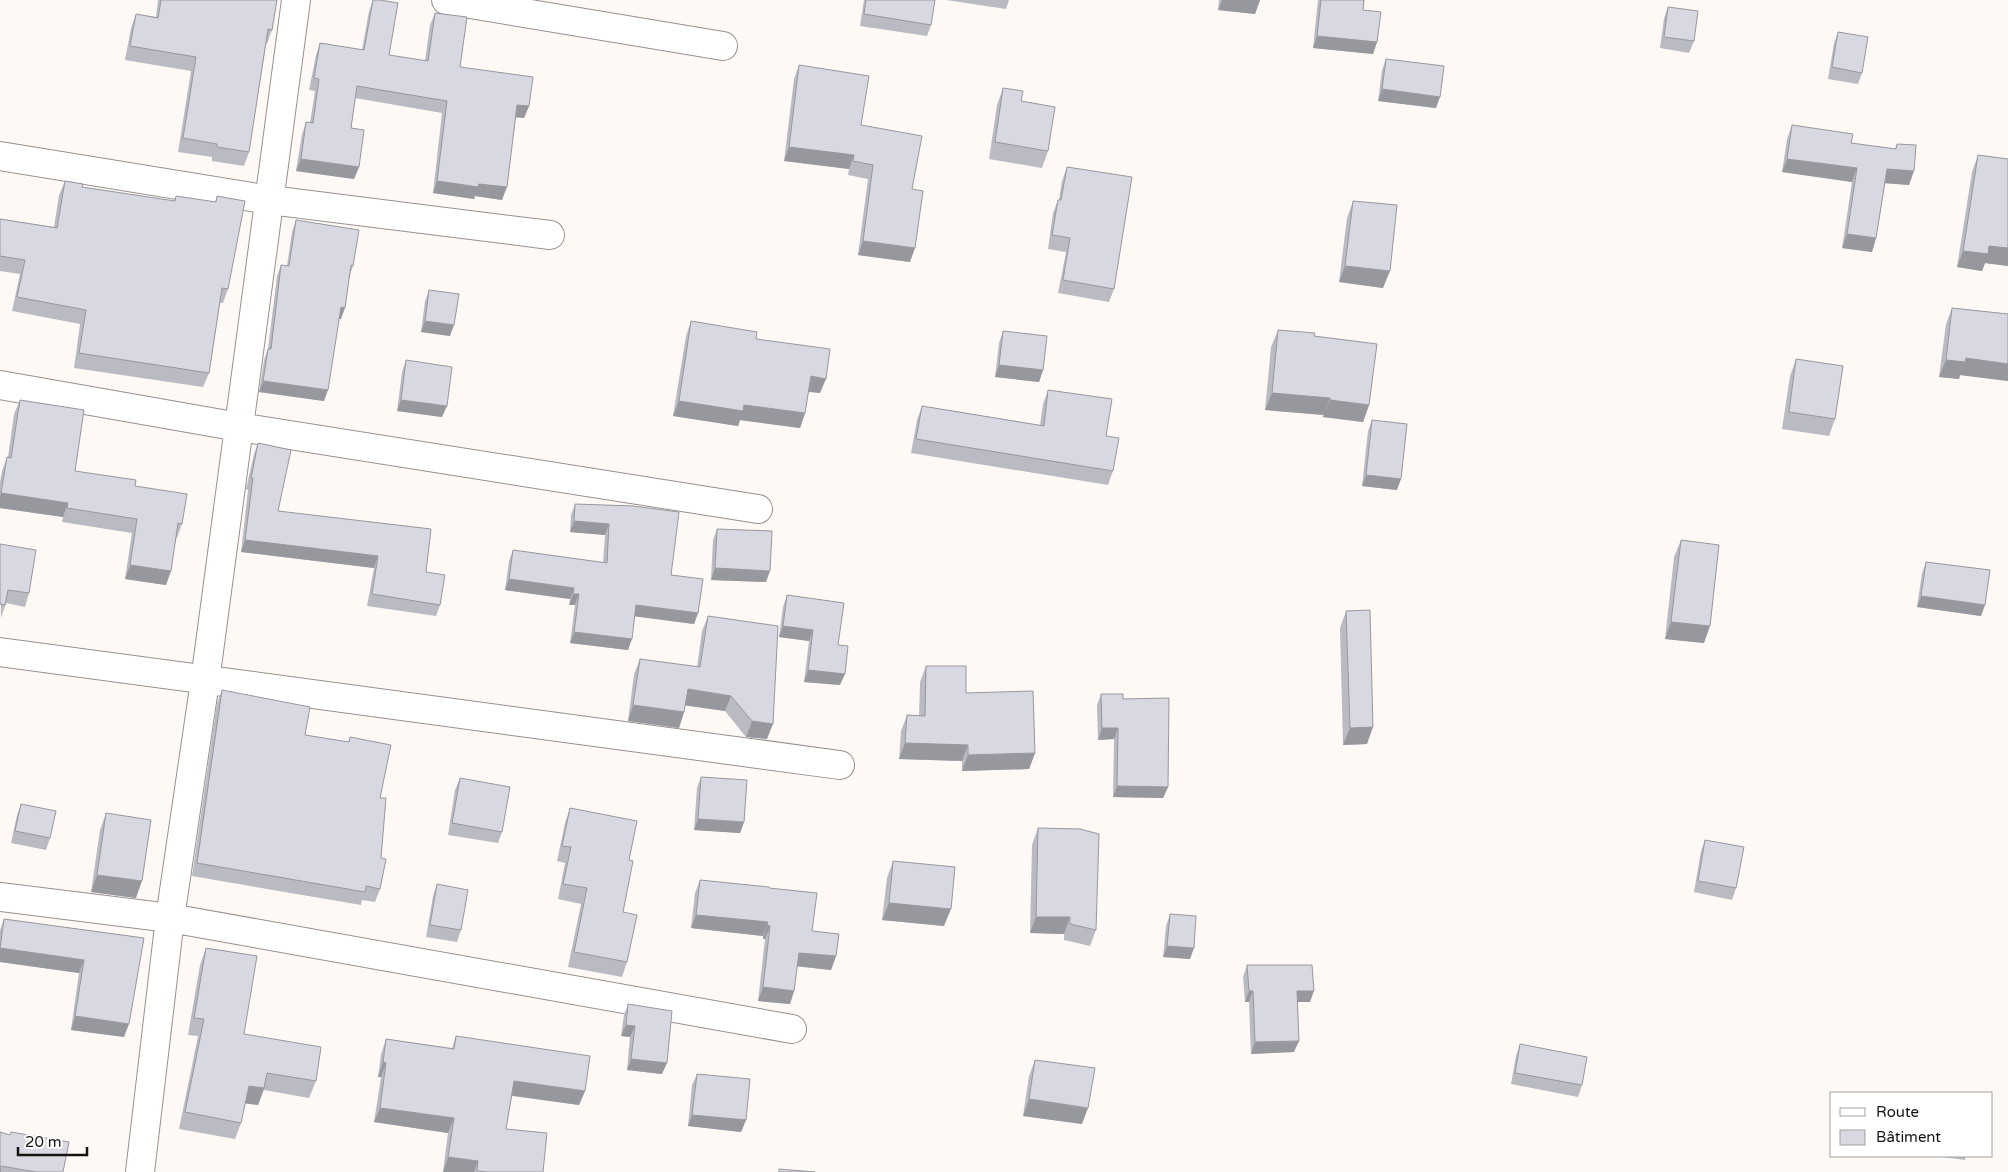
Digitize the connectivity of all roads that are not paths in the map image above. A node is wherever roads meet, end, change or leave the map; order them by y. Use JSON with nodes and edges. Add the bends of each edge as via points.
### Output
{"nodes":[{"id":1,"x":296,"y":0,"type":"edge"},
{"id":2,"x":446,"y":0,"type":"edge"},
{"id":3,"x":723,"y":46,"type":"dead end"},
{"id":4,"x":0,"y":156,"type":"edge"},
{"id":5,"x":270,"y":200,"type":"junction"},
{"id":6,"x":550,"y":235,"type":"dead end"},
{"id":7,"x":0,"y":385,"type":"edge"},
{"id":8,"x":239,"y":427,"type":"junction"},
{"id":9,"x":758,"y":509,"type":"dead end"},
{"id":10,"x":0,"y":652,"type":"edge"},
{"id":11,"x":205,"y":681,"type":"junction"},
{"id":12,"x":840,"y":765,"type":"dead end"},
{"id":13,"x":0,"y":897,"type":"edge"},
{"id":14,"x":170,"y":918,"type":"junction"},
{"id":15,"x":792,"y":1029,"type":"dead end"},
{"id":16,"x":140,"y":1172,"type":"edge"}],
"edges":[{"from":1,"to":5,"type":"street"},
{"from":2,"to":3,"type":"street"},
{"from":4,"to":5,"type":"street"},
{"from":5,"to":6,"type":"street"},
{"from":5,"to":8,"type":"street"},
{"from":7,"to":8,"type":"street"},
{"from":8,"to":9,"type":"street"},
{"from":8,"to":11,"type":"street"},
{"from":10,"to":11,"type":"street"},
{"from":11,"to":12,"type":"street"},
{"from":11,"to":14,"type":"street"},
{"from":13,"to":14,"type":"street"},
{"from":14,"to":15,"type":"street"},
{"from":14,"to":16,"type":"street"}]}
